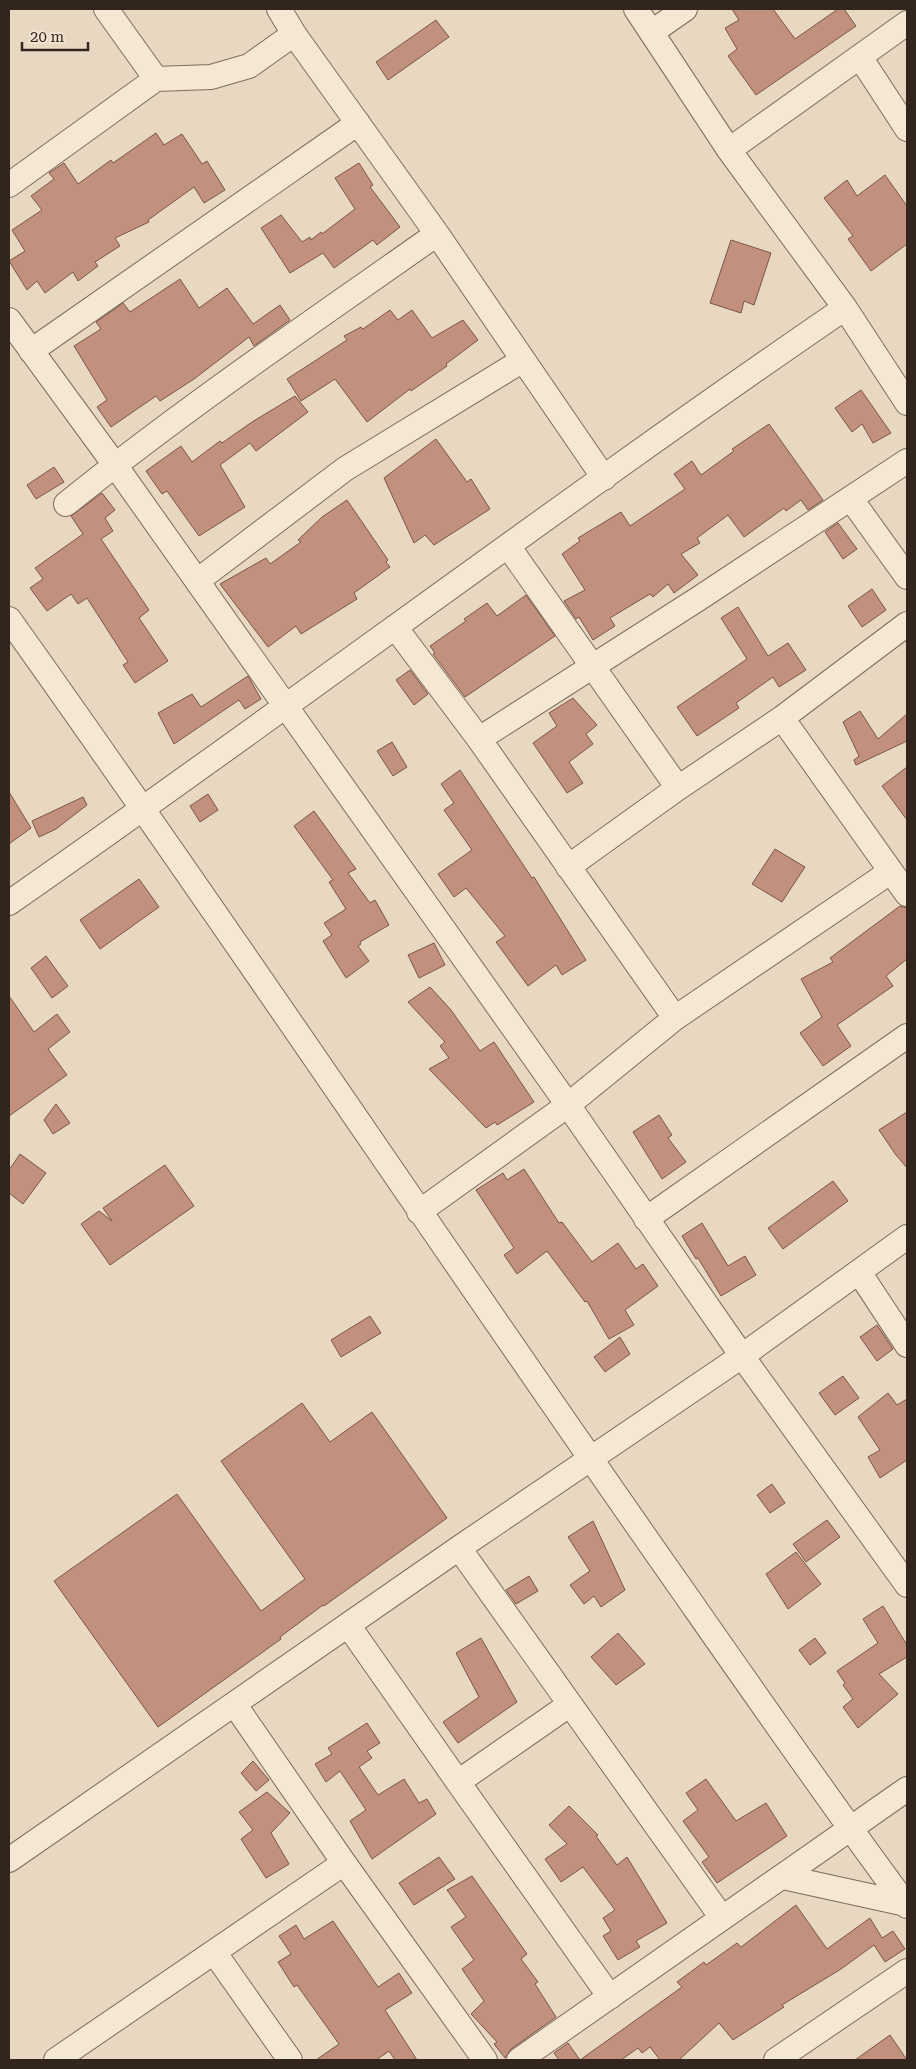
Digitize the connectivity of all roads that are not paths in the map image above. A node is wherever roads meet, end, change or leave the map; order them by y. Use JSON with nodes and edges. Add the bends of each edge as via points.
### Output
{"nodes":[{"id":1,"x":106,"y":9,"type":"edge"},
{"id":2,"x":279,"y":9,"type":"edge"},
{"id":3,"x":636,"y":9,"type":"edge"},
{"id":4,"x":686,"y":9,"type":"edge"},
{"id":5,"x":907,"y":23,"type":"edge"},
{"id":6,"x":652,"y":32,"type":"junction"},
{"id":7,"x":294,"y":34,"type":"junction"},
{"id":8,"x":860,"y":57,"type":"junction"},
{"id":9,"x":156,"y":80,"type":"junction"},
{"id":10,"x":358,"y":123,"type":"junction"},
{"id":11,"x":907,"y":129,"type":"edge"},
{"id":12,"x":730,"y":150,"type":"junction"},
{"id":13,"x":9,"y":185,"type":"edge"},
{"id":14,"x":437,"y":234,"type":"junction"},
{"id":15,"x":846,"y":308,"type":"junction"},
{"id":16,"x":9,"y":320,"type":"edge"},
{"id":17,"x":31,"y":351,"type":"junction"},
{"id":18,"x":523,"y":360,"type":"junction"},
{"id":19,"x":907,"y":403,"type":"edge"},
{"id":20,"x":907,"y":461,"type":"edge"},
{"id":21,"x":115,"y":465,"type":"junction"},
{"id":22,"x":604,"y":478,"type":"junction"},
{"id":23,"x":851,"y":499,"type":"junction"},
{"id":24,"x":66,"y":504,"type":"dead end"},
{"id":25,"x":508,"y":546,"type":"junction"},
{"id":26,"x":907,"y":577,"type":"edge"},
{"id":27,"x":197,"y":581,"type":"junction"},
{"id":28,"x":9,"y":619,"type":"edge"},
{"id":29,"x":395,"y":627,"type":"junction"},
{"id":30,"x":904,"y":634,"type":"edge"},
{"id":31,"x":593,"y":666,"type":"junction"},
{"id":32,"x":286,"y":707,"type":"junction"},
{"id":33,"x":782,"y":718,"type":"junction"},
{"id":34,"x":479,"y":738,"type":"junction"},
{"id":35,"x":678,"y":788,"type":"junction"},
{"id":36,"x":144,"y":808,"type":"junction"},
{"id":37,"x":568,"y":867,"type":"junction"},
{"id":38,"x":890,"y":872,"type":"junction"},
{"id":39,"x":907,"y":894,"type":"edge"},
{"id":40,"x":9,"y":903,"type":"edge"},
{"id":41,"x":675,"y":1018,"type":"junction"},
{"id":42,"x":907,"y":1036,"type":"edge"},
{"id":43,"x":568,"y":1105,"type":"junction"},
{"id":44,"x":419,"y":1212,"type":"junction"},
{"id":45,"x":646,"y":1219,"type":"junction"},
{"id":46,"x":907,"y":1237,"type":"edge"},
{"id":47,"x":859,"y":1272,"type":"junction"},
{"id":48,"x":907,"y":1345,"type":"edge"},
{"id":49,"x":742,"y":1356,"type":"junction"},
{"id":50,"x":590,"y":1460,"type":"junction"},
{"id":51,"x":459,"y":1548,"type":"junction"},
{"id":52,"x":907,"y":1585,"type":"edge"},
{"id":53,"x":348,"y":1625,"type":"junction"},
{"id":54,"x":235,"y":1705,"type":"junction"},
{"id":55,"x":569,"y":1705,"type":"junction"},
{"id":56,"x":458,"y":1782,"type":"junction"},
{"id":57,"x":907,"y":1789,"type":"edge"},
{"id":58,"x":850,"y":1830,"type":"junction"},
{"id":59,"x":9,"y":1860,"type":"edge"},
{"id":60,"x":344,"y":1863,"type":"junction"},
{"id":61,"x":783,"y":1878,"type":"junction"},
{"id":62,"x":906,"y":1905,"type":"edge"},
{"id":63,"x":722,"y":1918,"type":"junction"},
{"id":64,"x":214,"y":1952,"type":"junction"},
{"id":65,"x":907,"y":1971,"type":"edge"},
{"id":66,"x":610,"y":1997,"type":"junction"},
{"id":67,"x":56,"y":2060,"type":"edge"},
{"id":68,"x":290,"y":2060,"type":"edge"},
{"id":69,"x":485,"y":2060,"type":"edge"},
{"id":70,"x":519,"y":2060,"type":"edge"},
{"id":71,"x":776,"y":2060,"type":"edge"}],
"edges":[{"from":1,"to":9,"type":"street"},
{"from":2,"to":7,"type":"street"},
{"from":3,"to":6,"type":"street"},
{"from":4,"to":6,"type":"street"},
{"from":5,"to":8,"type":"street"},
{"from":6,"to":12,"type":"street"},
{"from":7,"to":9,"type":"street","via":[[249,66],[211,77]]},
{"from":7,"to":10,"type":"street"},
{"from":8,"to":11,"type":"street"},
{"from":8,"to":12,"type":"street"},
{"from":9,"to":13,"type":"street"},
{"from":10,"to":14,"type":"street"},
{"from":10,"to":17,"type":"street"},
{"from":12,"to":15,"type":"street"},
{"from":14,"to":18,"type":"street"},
{"from":14,"to":21,"type":"street"},
{"from":15,"to":19,"type":"street"},
{"from":15,"to":22,"type":"street"},
{"from":16,"to":17,"type":"street"},
{"from":17,"to":21,"type":"street"},
{"from":18,"to":22,"type":"street"},
{"from":18,"to":27,"type":"street","via":[[345,469]]},
{"from":20,"to":23,"type":"street"},
{"from":21,"to":24,"type":"street"},
{"from":21,"to":27,"type":"street"},
{"from":22,"to":25,"type":"street"},
{"from":23,"to":26,"type":"street"},
{"from":23,"to":31,"type":"street"},
{"from":25,"to":29,"type":"street"},
{"from":25,"to":31,"type":"street"},
{"from":27,"to":32,"type":"street"},
{"from":28,"to":36,"type":"street"},
{"from":29,"to":32,"type":"street"},
{"from":29,"to":34,"type":"street"},
{"from":30,"to":33,"type":"street"},
{"from":31,"to":34,"type":"street"},
{"from":31,"to":35,"type":"street"},
{"from":32,"to":36,"type":"street"},
{"from":32,"to":43,"type":"street"},
{"from":33,"to":35,"type":"street"},
{"from":33,"to":38,"type":"street"},
{"from":34,"to":37,"type":"street"},
{"from":35,"to":37,"type":"street"},
{"from":36,"to":40,"type":"street"},
{"from":36,"to":44,"type":"street"},
{"from":37,"to":41,"type":"street"},
{"from":38,"to":39,"type":"street"},
{"from":38,"to":41,"type":"street"},
{"from":41,"to":43,"type":"street"},
{"from":42,"to":45,"type":"street"},
{"from":43,"to":44,"type":"street"},
{"from":43,"to":45,"type":"street"},
{"from":44,"to":50,"type":"street"},
{"from":45,"to":49,"type":"street"},
{"from":46,"to":47,"type":"street"},
{"from":47,"to":48,"type":"street"},
{"from":47,"to":49,"type":"street"},
{"from":49,"to":50,"type":"street"},
{"from":49,"to":52,"type":"street"},
{"from":50,"to":51,"type":"street"},
{"from":50,"to":58,"type":"street"},
{"from":51,"to":53,"type":"street"},
{"from":51,"to":55,"type":"street"},
{"from":53,"to":54,"type":"street"},
{"from":53,"to":56,"type":"street"},
{"from":54,"to":59,"type":"street"},
{"from":54,"to":60,"type":"street"},
{"from":55,"to":56,"type":"street"},
{"from":55,"to":63,"type":"street"},
{"from":56,"to":66,"type":"street"},
{"from":57,"to":58,"type":"street"},
{"from":58,"to":61,"type":"street"},
{"from":58,"to":62,"type":"street"},
{"from":60,"to":64,"type":"street"},
{"from":60,"to":69,"type":"street"},
{"from":61,"to":62,"type":"street"},
{"from":61,"to":63,"type":"street"},
{"from":63,"to":66,"type":"street"},
{"from":64,"to":67,"type":"street"},
{"from":64,"to":68,"type":"street"},
{"from":65,"to":71,"type":"street"},
{"from":66,"to":70,"type":"street"}]}
